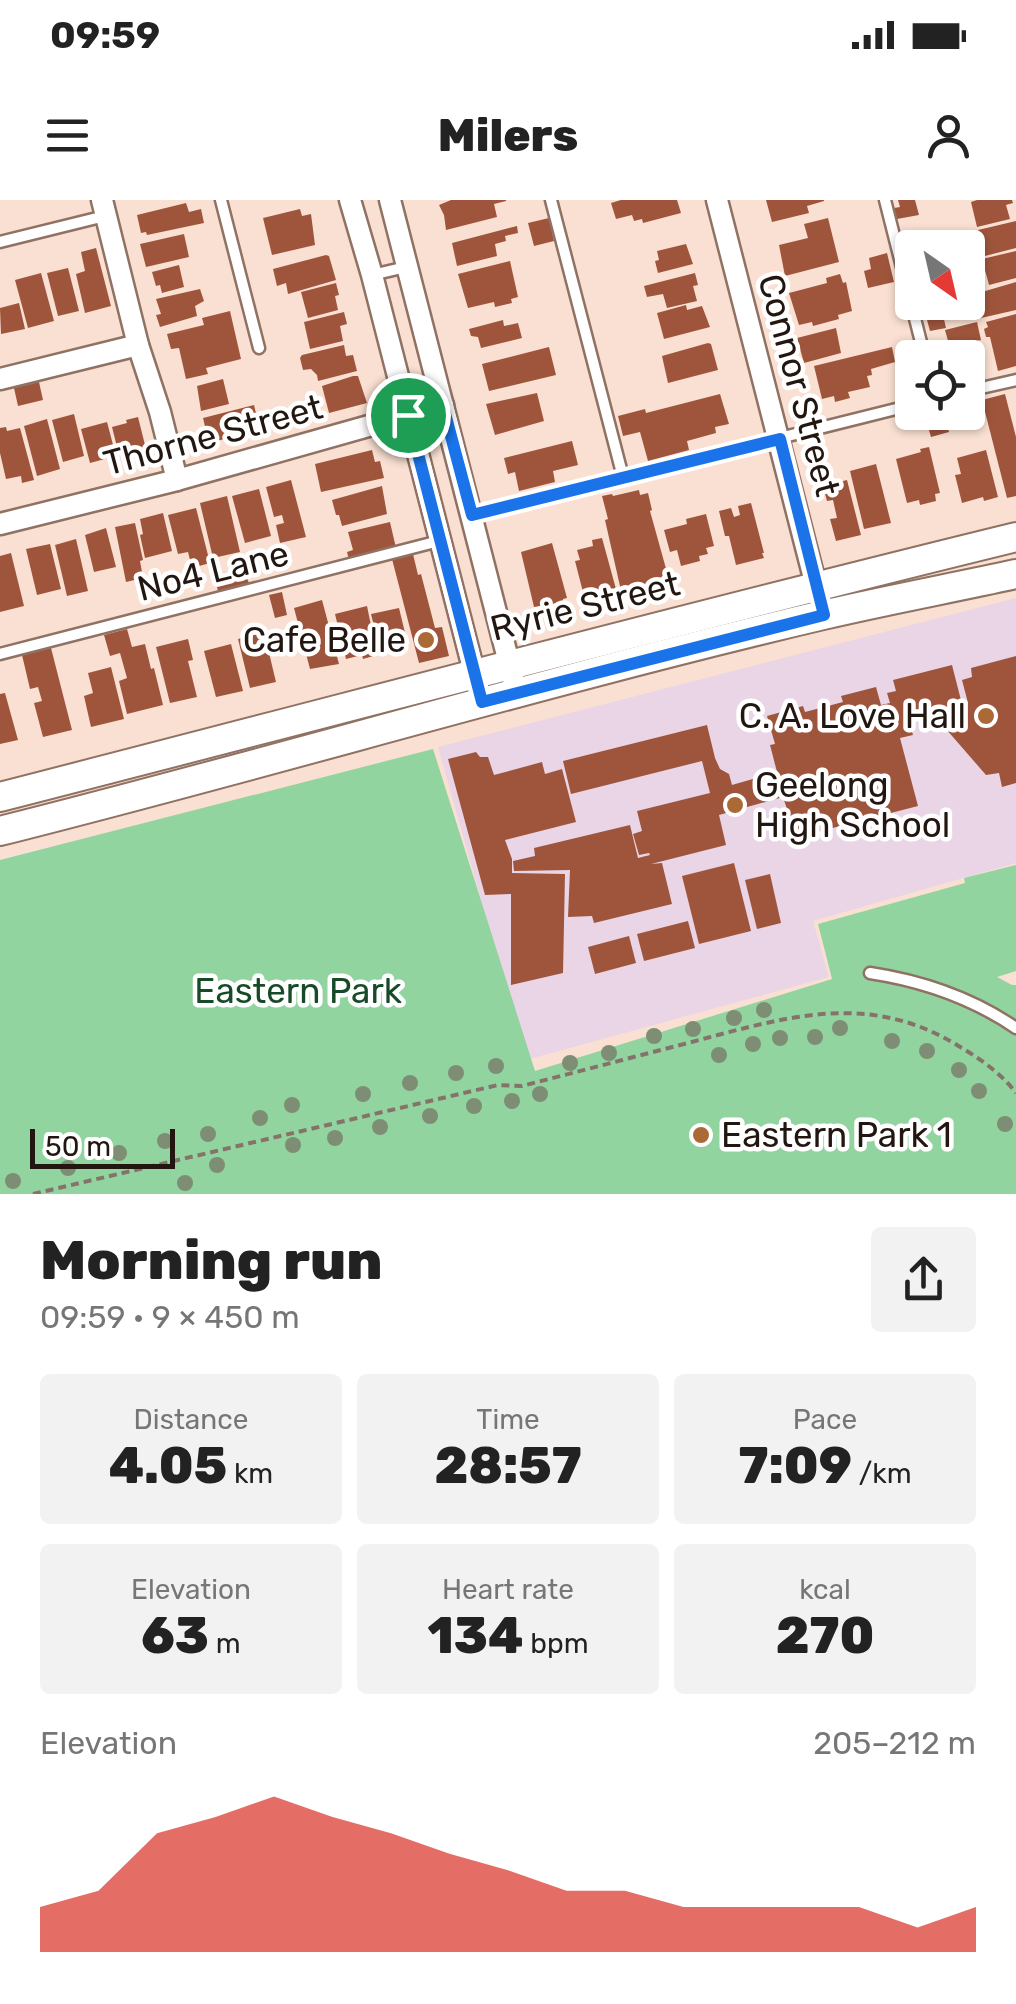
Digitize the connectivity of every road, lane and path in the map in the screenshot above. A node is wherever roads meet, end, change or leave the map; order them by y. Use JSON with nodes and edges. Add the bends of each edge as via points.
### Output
{"nodes":[{"id":1,"x":221,"y":200,"type":"edge"},
{"id":2,"x":350,"y":200,"type":"edge"},
{"id":3,"x":390,"y":200,"type":"edge"},
{"id":4,"x":551,"y":200,"type":"edge"},
{"id":5,"x":717,"y":200,"type":"edge"},
{"id":6,"x":885,"y":200,"type":"edge"},
{"id":7,"x":104,"y":208,"type":"edge"},
{"id":8,"x":0,"y":242,"type":"edge"},
{"id":9,"x":408,"y":267,"type":"junction"},
{"id":10,"x":372,"y":276,"type":"junction"},
{"id":11,"x":920,"y":340,"type":"edge"},
{"id":12,"x":138,"y":344,"type":"junction"},
{"id":13,"x":259,"y":348,"type":"dead end"},
{"id":14,"x":0,"y":379,"type":"edge"},
{"id":15,"x":1016,"y":380,"type":"edge"},
{"id":16,"x":985,"y":388,"type":"edge"},
{"id":17,"x":443,"y":406,"type":"junction"},
{"id":18,"x":895,"y":409,"type":"edge"},
{"id":19,"x":408,"y":415,"type":"junction"},
{"id":20,"x":780,"y":439,"type":"junction"},
{"id":21,"x":623,"y":477,"type":"junction"},
{"id":22,"x":178,"y":480,"type":"junction"},
{"id":23,"x":472,"y":515,"type":"junction"},
{"id":24,"x":0,"y":524,"type":"edge"},
{"id":25,"x":1016,"y":537,"type":"edge"},
{"id":26,"x":440,"y":541,"type":"junction"},
{"id":27,"x":1016,"y":574,"type":"edge"},
{"id":28,"x":816,"y":586,"type":"junction"},
{"id":29,"x":824,"y":615,"type":"junction"},
{"id":30,"x":0,"y":654,"type":"edge"},
{"id":31,"x":509,"y":664,"type":"junction"},
{"id":32,"x":474,"y":673,"type":"junction"},
{"id":33,"x":517,"y":694,"type":"junction"},
{"id":34,"x":482,"y":702,"type":"junction"},
{"id":35,"x":0,"y":796,"type":"edge"},
{"id":36,"x":0,"y":831,"type":"edge"},
{"id":37,"x":870,"y":973,"type":"dead end"},
{"id":38,"x":1016,"y":1028,"type":"edge"},
{"id":39,"x":1016,"y":1093,"type":"edge"},
{"id":40,"x":33,"y":1194,"type":"edge"}],
"edges":[{"from":1,"to":13,"type":"lane"},
{"from":2,"to":10,"type":"street"},
{"from":3,"to":9,"type":"street"},
{"from":4,"to":21,"type":"lane"},
{"from":5,"to":20,"type":"street","name":"Connor Street"},
{"from":6,"to":11,"type":"lane"},
{"from":7,"to":8,"type":"lane"},
{"from":7,"to":12,"type":"street"},
{"from":9,"to":10,"type":"lane"},
{"from":9,"to":17,"type":"street"},
{"from":10,"to":19,"type":"street"},
{"from":12,"to":14,"type":"street"},
{"from":12,"to":22,"type":"street"},
{"from":15,"to":16,"type":"lane"},
{"from":17,"to":19,"type":"street","name":"Thorne Street"},
{"from":17,"to":23,"type":"street"},
{"from":18,"to":20,"type":"lane"},
{"from":19,"to":22,"type":"street","name":"Thorne Street"},
{"from":19,"to":26,"type":"street"},
{"from":20,"to":21,"type":"lane"},
{"from":20,"to":28,"type":"street","name":"Connor Street"},
{"from":21,"to":23,"type":"lane"},
{"from":22,"to":24,"type":"street","name":"Thorne Street"},
{"from":23,"to":31,"type":"street"},
{"from":25,"to":28,"type":"main road","name":"Ryrie Street"},
{"from":26,"to":30,"type":"lane","name":"No4 Lane"},
{"from":26,"to":32,"type":"street"},
{"from":27,"to":29,"type":"main road","name":"Ryrie Street"},
{"from":28,"to":29,"type":"main road"},
{"from":28,"to":31,"type":"main road","name":"Ryrie Street"},
{"from":29,"to":33,"type":"main road","name":"Ryrie Street"},
{"from":31,"to":32,"type":"main road","name":"Ryrie Street"},
{"from":31,"to":33,"type":"street"},
{"from":32,"to":34,"type":"street"},
{"from":32,"to":35,"type":"main road","name":"Ryrie Street"},
{"from":33,"to":34,"type":"main road","name":"Ryrie Street"},
{"from":34,"to":36,"type":"main road","name":"Ryrie Street"},
{"from":37,"to":38,"type":"lane","via":[[940,990]]},
{"from":39,"to":40,"type":"path","via":[[943,1036],[872,1014],[828,1012]]}]}
